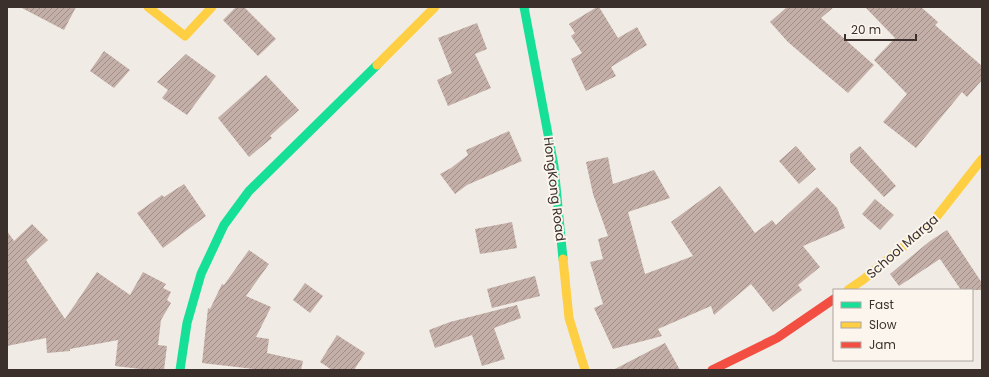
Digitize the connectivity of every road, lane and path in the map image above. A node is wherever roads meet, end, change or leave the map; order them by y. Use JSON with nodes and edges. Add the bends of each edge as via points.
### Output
{"nodes":[{"id":1,"x":148,"y":7,"type":"edge"},
{"id":2,"x":212,"y":7,"type":"edge"},
{"id":3,"x":434,"y":7,"type":"edge"},
{"id":4,"x":524,"y":7,"type":"edge"},
{"id":5,"x":982,"y":159,"type":"edge"},
{"id":6,"x":849,"y":289,"type":"edge"},
{"id":7,"x":833,"y":301,"type":"edge"},
{"id":8,"x":180,"y":370,"type":"edge"},
{"id":9,"x":585,"y":370,"type":"edge"},
{"id":10,"x":712,"y":370,"type":"edge"}],
"edges":[{"from":1,"to":2,"type":"street","via":[[185,36]]},
{"from":3,"to":8,"type":"street","via":[[250,191],[224,225],[200,274],[187,323]]},
{"from":4,"to":9,"type":"street","name":"HongKong Road","via":[[554,166],[569,318]]},
{"from":5,"to":6,"type":"street","name":"School Marga","via":[[931,224]]},
{"from":7,"to":10,"type":"street","via":[[777,338]]}]}
